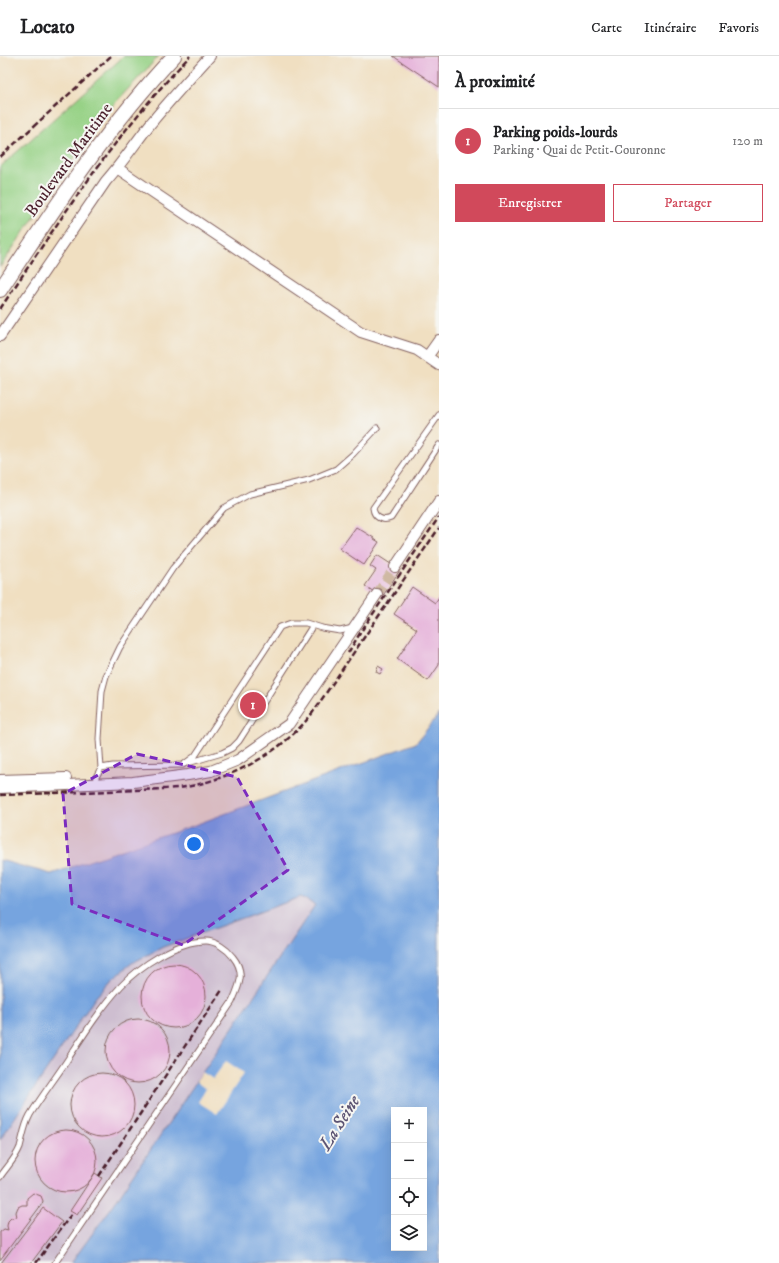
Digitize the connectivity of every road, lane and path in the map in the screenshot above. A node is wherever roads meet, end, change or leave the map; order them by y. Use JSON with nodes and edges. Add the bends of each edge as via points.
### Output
{"nodes":[{"id":1,"x":174,"y":56,"type":"edge"},
{"id":2,"x":210,"y":56,"type":"edge"},
{"id":3,"x":117,"y":168,"type":"junction"},
{"id":4,"x":0,"y":290,"type":"edge"},
{"id":5,"x":0,"y":336,"type":"edge"},
{"id":6,"x":439,"y":340,"type":"edge"},
{"id":7,"x":428,"y":357,"type":"junction"},
{"id":8,"x":439,"y":364,"type":"edge"},
{"id":9,"x":439,"y":415,"type":"edge"},
{"id":10,"x":377,"y":428,"type":"dead end"},
{"id":11,"x":439,"y":445,"type":"edge"},
{"id":12,"x":439,"y":501,"type":"edge"},
{"id":13,"x":396,"y":567,"type":"tunnel mouth"},
{"id":14,"x":377,"y":594,"type":"tunnel mouth"},
{"id":15,"x":313,"y":625,"type":"junction"},
{"id":16,"x":355,"y":628,"type":"junction"},
{"id":17,"x":183,"y":765,"type":"junction"},
{"id":18,"x":101,"y":768,"type":"junction"},
{"id":19,"x":0,"y":780,"type":"edge"},
{"id":20,"x":96,"y":780,"type":"junction"},
{"id":21,"x":0,"y":788,"type":"edge"},
{"id":22,"x":0,"y":1178,"type":"edge"},
{"id":23,"x":55,"y":1263,"type":"edge"}],
"edges":[{"from":1,"to":4,"type":"street","name":"Boulevard Maritime","via":[[143,90],[65,193]]},
{"from":2,"to":3,"type":"street","via":[[152,122]]},
{"from":3,"to":5,"type":"street"},
{"from":3,"to":7,"type":"street","via":[[361,332],[418,350]]},
{"from":6,"to":7,"type":"street"},
{"from":7,"to":8,"type":"street"},
{"from":9,"to":11,"type":"lane","via":[[374,508],[374,513],[379,518],[391,518]]},
{"from":10,"to":18,"type":"lane","via":[[354,454],[336,469],[309,480],[250,494],[224,508],[173,568],[120,647],[106,676],[102,691],[99,739]]},
{"from":12,"to":13,"type":"street"},
{"from":14,"to":16,"type":"street"},
{"from":15,"to":16,"type":"lane","via":[[340,631]]},
{"from":15,"to":17,"type":"lane","via":[[232,748]]},
{"from":15,"to":17,"type":"lane","via":[[291,623],[280,627],[195,756]]},
{"from":16,"to":20,"type":"street","via":[[289,724],[238,760],[210,771],[188,775],[133,782]]},
{"from":17,"to":18,"type":"lane"},
{"from":18,"to":20,"type":"lane"},
{"from":19,"to":20,"type":"street"},
{"from":20,"to":21,"type":"street"},
{"from":22,"to":23,"type":"lane","via":[[20,1147],[22,1134],[30,1116],[95,1019],[120,987],[147,964],[180,946],[205,941],[213,942],[227,950],[239,964],[240,974],[240,986],[232,1002]]}]}
